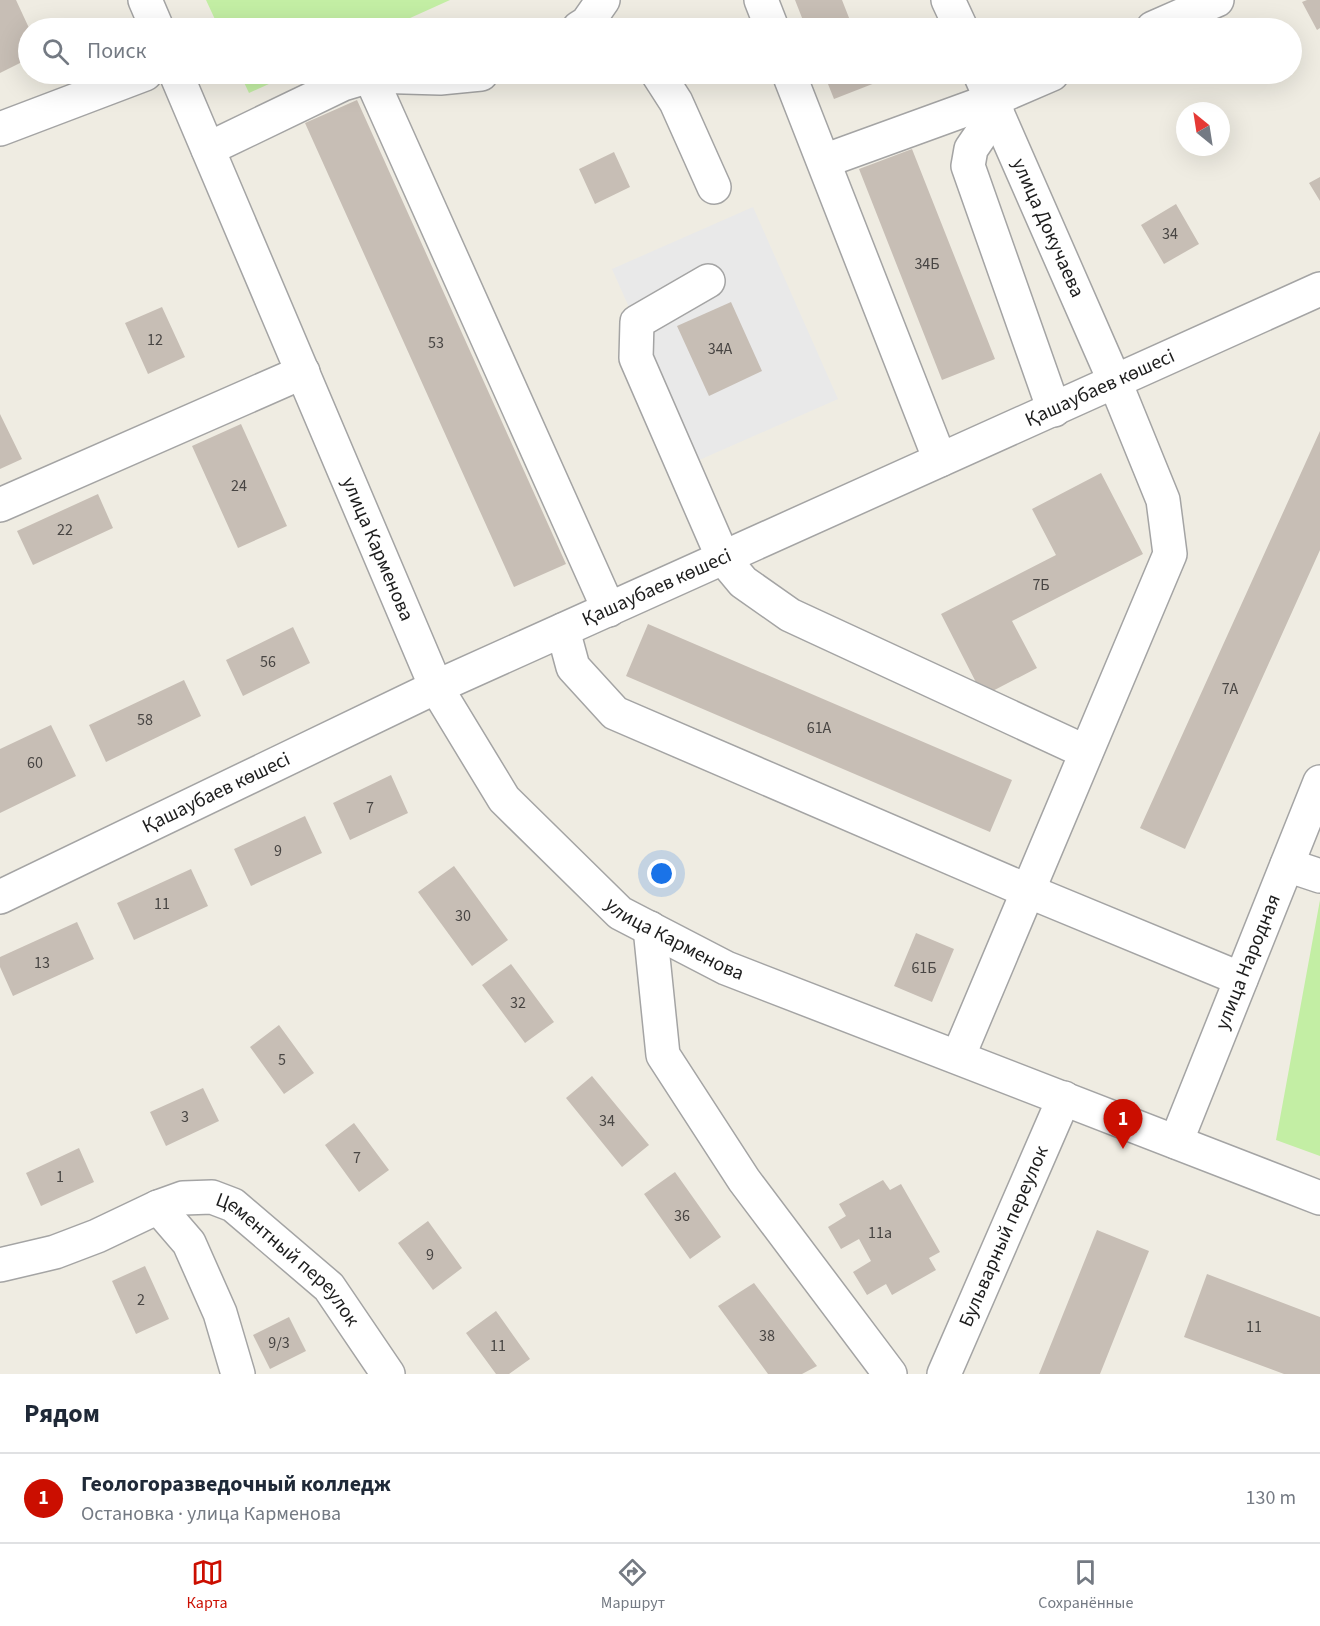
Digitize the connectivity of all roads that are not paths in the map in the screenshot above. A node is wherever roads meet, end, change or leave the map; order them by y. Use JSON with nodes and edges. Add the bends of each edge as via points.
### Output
{"nodes":[{"id":1,"x":145,"y":0,"type":"edge"},
{"id":2,"x":761,"y":0,"type":"edge"},
{"id":3,"x":948,"y":0,"type":"edge"},
{"id":4,"x":1217,"y":0,"type":"edge"},
{"id":5,"x":153,"y":18,"type":"edge"},
{"id":6,"x":768,"y":18,"type":"edge"},
{"id":7,"x":956,"y":18,"type":"edge"},
{"id":8,"x":1176,"y":18,"type":"edge"},
{"id":9,"x":119,"y":84,"type":"edge"},
{"id":10,"x":180,"y":84,"type":"edge"},
{"id":11,"x":342,"y":84,"type":"edge"},
{"id":12,"x":374,"y":84,"type":"edge"},
{"id":13,"x":664,"y":84,"type":"edge"},
{"id":14,"x":793,"y":84,"type":"edge"},
{"id":15,"x":1022,"y":84,"type":"edge"},
{"id":16,"x":990,"y":95,"type":"edge"},
{"id":17,"x":0,"y":129,"type":"edge"},
{"id":18,"x":208,"y":149,"type":"junction"},
{"id":19,"x":824,"y":161,"type":"junction"},
{"id":20,"x":714,"y":187,"type":"dead end"},
{"id":21,"x":708,"y":281,"type":"dead end"},
{"id":22,"x":1320,"y":289,"type":"edge"},
{"id":23,"x":303,"y":372,"type":"junction"},
{"id":24,"x":1116,"y":382,"type":"junction"},
{"id":25,"x":1054,"y":410,"type":"junction"},
{"id":26,"x":940,"y":460,"type":"junction"},
{"id":27,"x":0,"y":505,"type":"edge"},
{"id":28,"x":723,"y":558,"type":"junction"},
{"id":29,"x":609,"y":610,"type":"junction"},
{"id":30,"x":563,"y":630,"type":"junction"},
{"id":31,"x":436,"y":687,"type":"junction"},
{"id":32,"x":1086,"y":752,"type":"junction"},
{"id":33,"x":1320,"y":782,"type":"edge"},
{"id":34,"x":1287,"y":865,"type":"junction"},
{"id":35,"x":1320,"y":876,"type":"edge"},
{"id":36,"x":1028,"y":891,"type":"junction"},
{"id":37,"x":0,"y":897,"type":"edge"},
{"id":38,"x":650,"y":928,"type":"junction"},
{"id":39,"x":1241,"y":979,"type":"junction"},
{"id":40,"x":958,"y":1058,"type":"junction"},
{"id":41,"x":1064,"y":1098,"type":"junction"},
{"id":42,"x":1176,"y":1142,"type":"junction"},
{"id":43,"x":1320,"y":1198,"type":"edge"},
{"id":44,"x":158,"y":1207,"type":"junction"},
{"id":45,"x":0,"y":1265,"type":"edge"},
{"id":46,"x":238,"y":1374,"type":"edge"},
{"id":47,"x":388,"y":1374,"type":"edge"},
{"id":48,"x":890,"y":1374,"type":"edge"},
{"id":49,"x":944,"y":1374,"type":"edge"}],
"edges":[{"from":1,"to":5,"type":"street"},
{"from":2,"to":6,"type":"street"},
{"from":3,"to":7,"type":"street"},
{"from":4,"to":8,"type":"street"},
{"from":9,"to":17,"type":"street"},
{"from":10,"to":18,"type":"street","name":"улица Карменова"},
{"from":11,"to":18,"type":"street"},
{"from":12,"to":29,"type":"street"},
{"from":13,"to":20,"type":"street"},
{"from":14,"to":19,"type":"street"},
{"from":15,"to":16,"type":"street"},
{"from":16,"to":19,"type":"street"},
{"from":16,"to":24,"type":"street","name":"улица Докучаева"},
{"from":16,"to":25,"type":"street","via":[[968,166]]},
{"from":18,"to":23,"type":"street","name":"улица Карменова"},
{"from":19,"to":26,"type":"street"},
{"from":21,"to":28,"type":"street","via":[[637,322],[636,358]]},
{"from":22,"to":24,"type":"street","name":"Қашаубаев көшесі"},
{"from":23,"to":27,"type":"street"},
{"from":23,"to":31,"type":"street","name":"улица Карменова"},
{"from":24,"to":25,"type":"street","name":"Қашаубаев көшесі"},
{"from":24,"to":32,"type":"street","name":"улица Докучаева","via":[[1163,500],[1170,554]]},
{"from":25,"to":26,"type":"street","name":"Қашаубаев көшесі"},
{"from":26,"to":28,"type":"street","name":"Қашаубаев көшесі"},
{"from":28,"to":29,"type":"street","name":"Қашаубаев көшесі"},
{"from":28,"to":32,"type":"street","via":[[743,582],[790,615]]},
{"from":29,"to":30,"type":"street","name":"Қашаубаев көшесі"},
{"from":30,"to":31,"type":"street","name":"Қашаубаев көшесі"},
{"from":30,"to":36,"type":"street","via":[[573,667],[615,713]]},
{"from":31,"to":37,"type":"street","name":"Қашаубаев көшесі"},
{"from":31,"to":38,"type":"street","name":"улица Карменова","via":[[504,799],[620,913]]},
{"from":32,"to":36,"type":"street","name":"улица Докучаева"},
{"from":33,"to":34,"type":"street","name":"улица Народная"},
{"from":34,"to":35,"type":"street"},
{"from":34,"to":39,"type":"street","name":"улица Народная"},
{"from":36,"to":39,"type":"street"},
{"from":36,"to":40,"type":"street","name":"улица Докучаева"},
{"from":38,"to":40,"type":"street","name":"улица Карменова","via":[[726,968]]},
{"from":38,"to":48,"type":"street","via":[[663,1055],[744,1180]]},
{"from":39,"to":42,"type":"street","name":"улица Народная"},
{"from":40,"to":41,"type":"street","name":"улица Карменова"},
{"from":41,"to":42,"type":"street","name":"улица Карменова"},
{"from":41,"to":49,"type":"street","name":"Бульварный переулок"},
{"from":42,"to":43,"type":"street","name":"улица Карменова"},
{"from":44,"to":45,"type":"street","name":"Цементный переулок","via":[[55,1252]]},
{"from":44,"to":46,"type":"street","via":[[189,1243],[220,1313]]},
{"from":44,"to":47,"type":"street","name":"Цементный переулок","via":[[183,1198],[212,1197],[233,1205],[329,1287]]}]}
